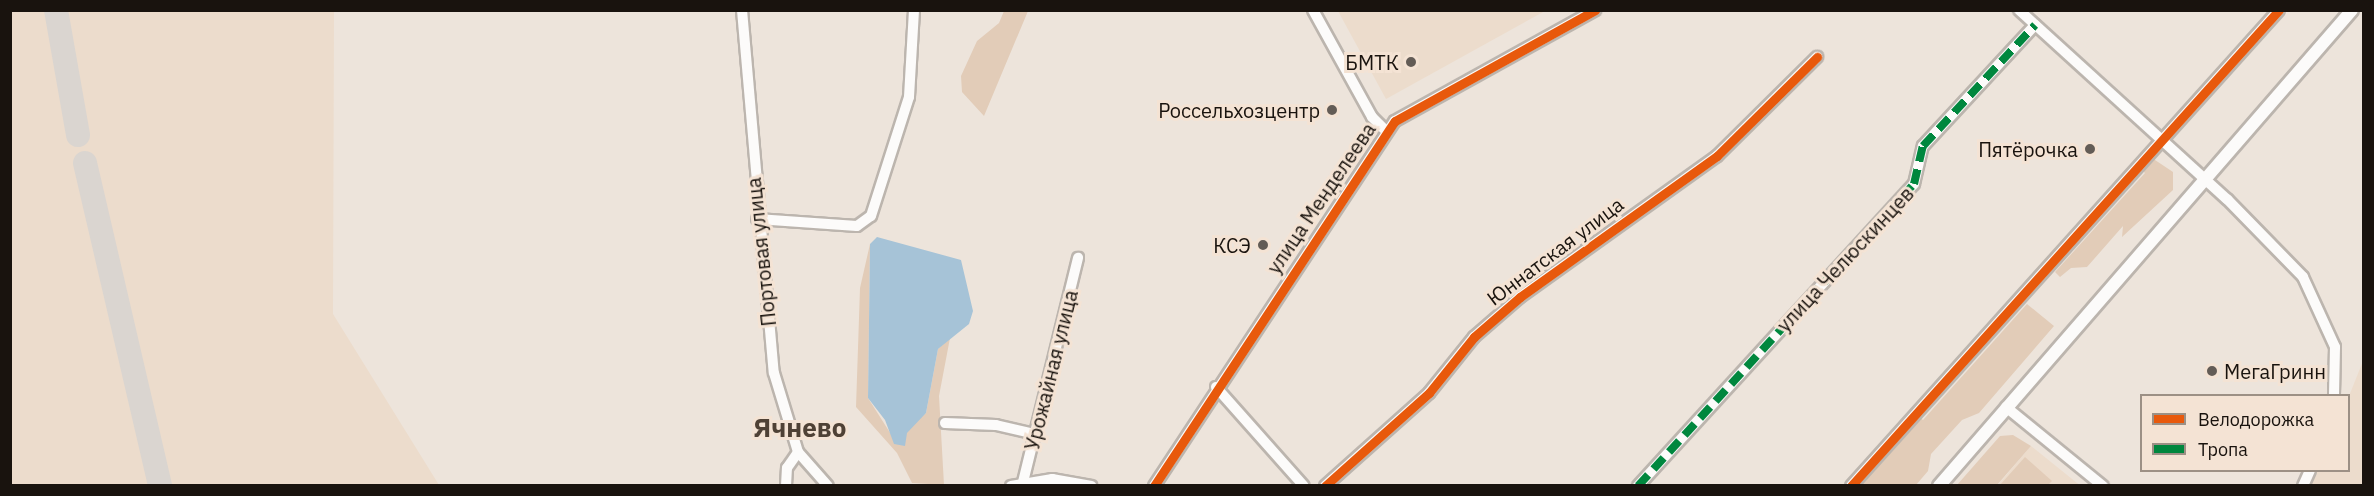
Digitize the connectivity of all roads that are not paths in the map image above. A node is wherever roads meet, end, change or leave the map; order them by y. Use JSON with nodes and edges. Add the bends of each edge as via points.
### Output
{"nodes":[{"id":1,"x":742,"y":10,"type":"edge"},
{"id":2,"x":914,"y":10,"type":"edge"},
{"id":3,"x":1313,"y":10,"type":"edge"},
{"id":4,"x":1595,"y":10,"type":"edge"},
{"id":5,"x":2019,"y":10,"type":"edge"},
{"id":6,"x":2279,"y":10,"type":"edge"},
{"id":7,"x":2352,"y":10,"type":"edge"},
{"id":8,"x":2035,"y":25,"type":"junction"},
{"id":9,"x":1817,"y":57,"type":"dead end"},
{"id":10,"x":1386,"y":131,"type":"junction"},
{"id":11,"x":2160,"y":140,"type":"junction"},
{"id":12,"x":2205,"y":181,"type":"junction"},
{"id":13,"x":757,"y":219,"type":"junction"},
{"id":14,"x":1078,"y":258,"type":"dead end"},
{"id":15,"x":1216,"y":387,"type":"junction"},
{"id":16,"x":2334,"y":394,"type":"edge"},
{"id":17,"x":2006,"y":406,"type":"junction"},
{"id":18,"x":945,"y":423,"type":"dead end"},
{"id":19,"x":1035,"y":434,"type":"junction"},
{"id":20,"x":798,"y":452,"type":"junction"},
{"id":21,"x":2310,"y":472,"type":"edge"},
{"id":22,"x":1023,"y":482,"type":"junction"},
{"id":23,"x":786,"y":486,"type":"edge"},
{"id":24,"x":828,"y":486,"type":"edge"},
{"id":25,"x":1011,"y":486,"type":"edge"},
{"id":26,"x":1091,"y":486,"type":"edge"},
{"id":27,"x":1154,"y":486,"type":"edge"},
{"id":28,"x":1304,"y":486,"type":"edge"},
{"id":29,"x":1325,"y":486,"type":"edge"},
{"id":30,"x":1638,"y":486,"type":"edge"},
{"id":31,"x":1851,"y":486,"type":"edge"},
{"id":32,"x":1939,"y":486,"type":"edge"},
{"id":33,"x":2103,"y":486,"type":"edge"},
{"id":34,"x":2303,"y":486,"type":"edge"}],
"edges":[{"from":1,"to":13,"type":"street","name":"Портовая улица"},
{"from":2,"to":13,"type":"street","via":[[909,97],[871,216],[857,226]]},
{"from":3,"to":10,"type":"street","via":[[1372,117]]},
{"from":4,"to":10,"type":"street","name":"улица Менделеева","via":[[1395,121]]},
{"from":5,"to":8,"type":"street"},
{"from":6,"to":11,"type":"street"},
{"from":7,"to":12,"type":"main road"},
{"from":8,"to":11,"type":"street"},
{"from":8,"to":30,"type":"street","name":"улица Челюскинцев","via":[[1923,146],[1914,184]]},
{"from":9,"to":29,"type":"street","name":"Юннатская улица","via":[[1717,156],[1520,297],[1474,337],[1429,393]]},
{"from":10,"to":15,"type":"street","name":"улица Менделеева"},
{"from":11,"to":12,"type":"street"},
{"from":11,"to":31,"type":"street"},
{"from":12,"to":16,"type":"street","via":[[2265,235],[2316,298],[2335,347]]},
{"from":12,"to":17,"type":"main road"},
{"from":13,"to":20,"type":"street","name":"Портовая улица","via":[[774,373]]},
{"from":14,"to":19,"type":"street","name":"Урожайная улица"},
{"from":15,"to":27,"type":"street","name":"улица Менделеева"},
{"from":15,"to":28,"type":"street"},
{"from":17,"to":32,"type":"main road"},
{"from":17,"to":33,"type":"street"},
{"from":18,"to":19,"type":"street"},
{"from":19,"to":22,"type":"street","name":"Урожайная улица"},
{"from":20,"to":23,"type":"street","via":[[787,468]]},
{"from":20,"to":24,"type":"street"},
{"from":21,"to":34,"type":"street"},
{"from":22,"to":25,"type":"street","name":"Урожайная улица"},
{"from":22,"to":26,"type":"street","name":"Урожайная улица","via":[[1052,479]]}]}
